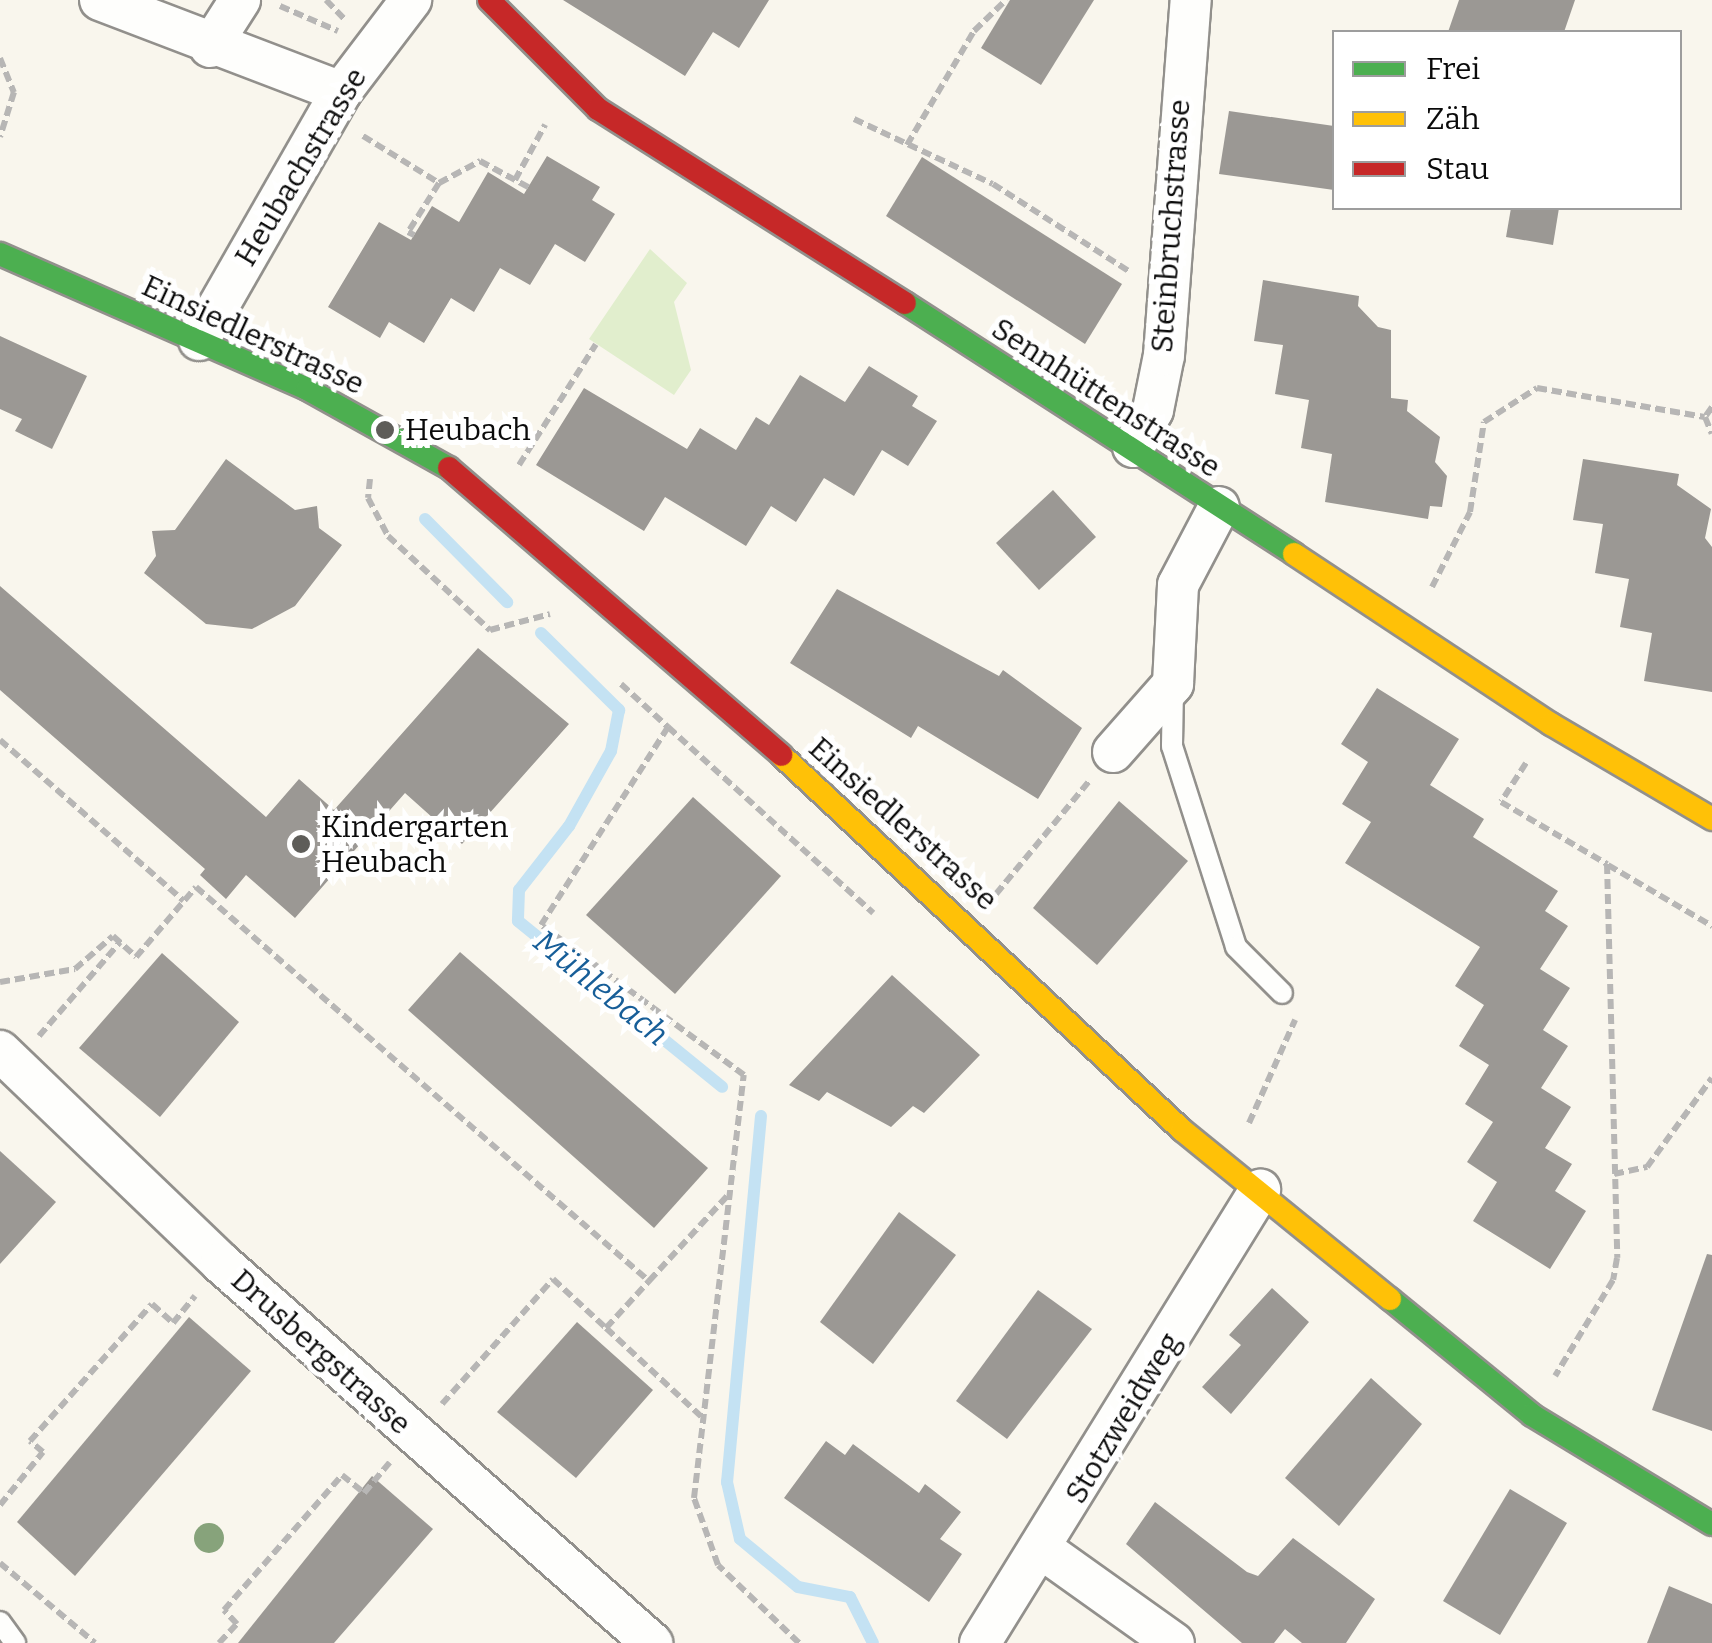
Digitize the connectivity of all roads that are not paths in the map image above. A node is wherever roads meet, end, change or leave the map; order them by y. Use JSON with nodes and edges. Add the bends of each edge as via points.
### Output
{"nodes":[{"id":1,"x":100,"y":0,"type":"edge"},
{"id":2,"x":240,"y":0,"type":"edge"},
{"id":3,"x":411,"y":0,"type":"edge"},
{"id":4,"x":489,"y":0,"type":"edge"},
{"id":5,"x":1191,"y":0,"type":"edge"},
{"id":6,"x":210,"y":47,"type":"junction"},
{"id":7,"x":341,"y":92,"type":"junction"},
{"id":8,"x":0,"y":254,"type":"edge"},
{"id":9,"x":199,"y":340,"type":"junction"},
{"id":10,"x":1133,"y":447,"type":"junction"},
{"id":11,"x":1220,"y":507,"type":"junction"},
{"id":12,"x":1173,"y":684,"type":"junction"},
{"id":13,"x":1114,"y":752,"type":"road end"},
{"id":14,"x":1712,"y":820,"type":"edge"},
{"id":15,"x":1282,"y":993,"type":"road end"},
{"id":16,"x":18,"y":1045,"type":"edge"},
{"id":17,"x":1260,"y":1190,"type":"junction"},
{"id":18,"x":1712,"y":1524,"type":"edge"},
{"id":19,"x":1042,"y":1550,"type":"junction"},
{"id":20,"x":0,"y":1622,"type":"edge"},
{"id":21,"x":15,"y":1643,"type":"edge"},
{"id":22,"x":652,"y":1643,"type":"edge"},
{"id":23,"x":980,"y":1643,"type":"edge"},
{"id":24,"x":1174,"y":1643,"type":"edge"}],
"edges":[{"from":1,"to":6,"type":"street"},
{"from":2,"to":6,"type":"street"},
{"from":3,"to":7,"type":"street","name":"Heubachstrasse"},
{"from":4,"to":10,"type":"main road","name":"Sennhüttenstrasse","via":[[598,109]]},
{"from":5,"to":10,"type":"street","name":"Steinbruchstrasse","via":[[1161,374]]},
{"from":6,"to":7,"type":"street"},
{"from":7,"to":9,"type":"street","name":"Heubachstrasse"},
{"from":8,"to":9,"type":"main road","name":"Einsiedlerstrasse"},
{"from":9,"to":17,"type":"main road","name":"Einsiedlerstrasse","via":[[385,430],[494,504],[970,925],[1175,1124]]},
{"from":10,"to":11,"type":"main road","name":"Sennhüttenstrasse"},
{"from":11,"to":12,"type":"street","via":[[1178,585]]},
{"from":11,"to":14,"type":"main road","name":"Sennhüttenstrasse"},
{"from":12,"to":13,"type":"street"},
{"from":12,"to":15,"type":"lane","via":[[1172,746],[1236,947]]},
{"from":16,"to":22,"type":"street","name":"Drusbergstrasse","via":[[221,1263]]},
{"from":17,"to":18,"type":"main road","name":"Einsiedlerstrasse","via":[[1532,1415]]},
{"from":17,"to":19,"type":"street","name":"Stotzweidweg"},
{"from":19,"to":23,"type":"street","name":"Stotzweidweg"},
{"from":19,"to":24,"type":"street"},
{"from":20,"to":21,"type":"lane"}]}
